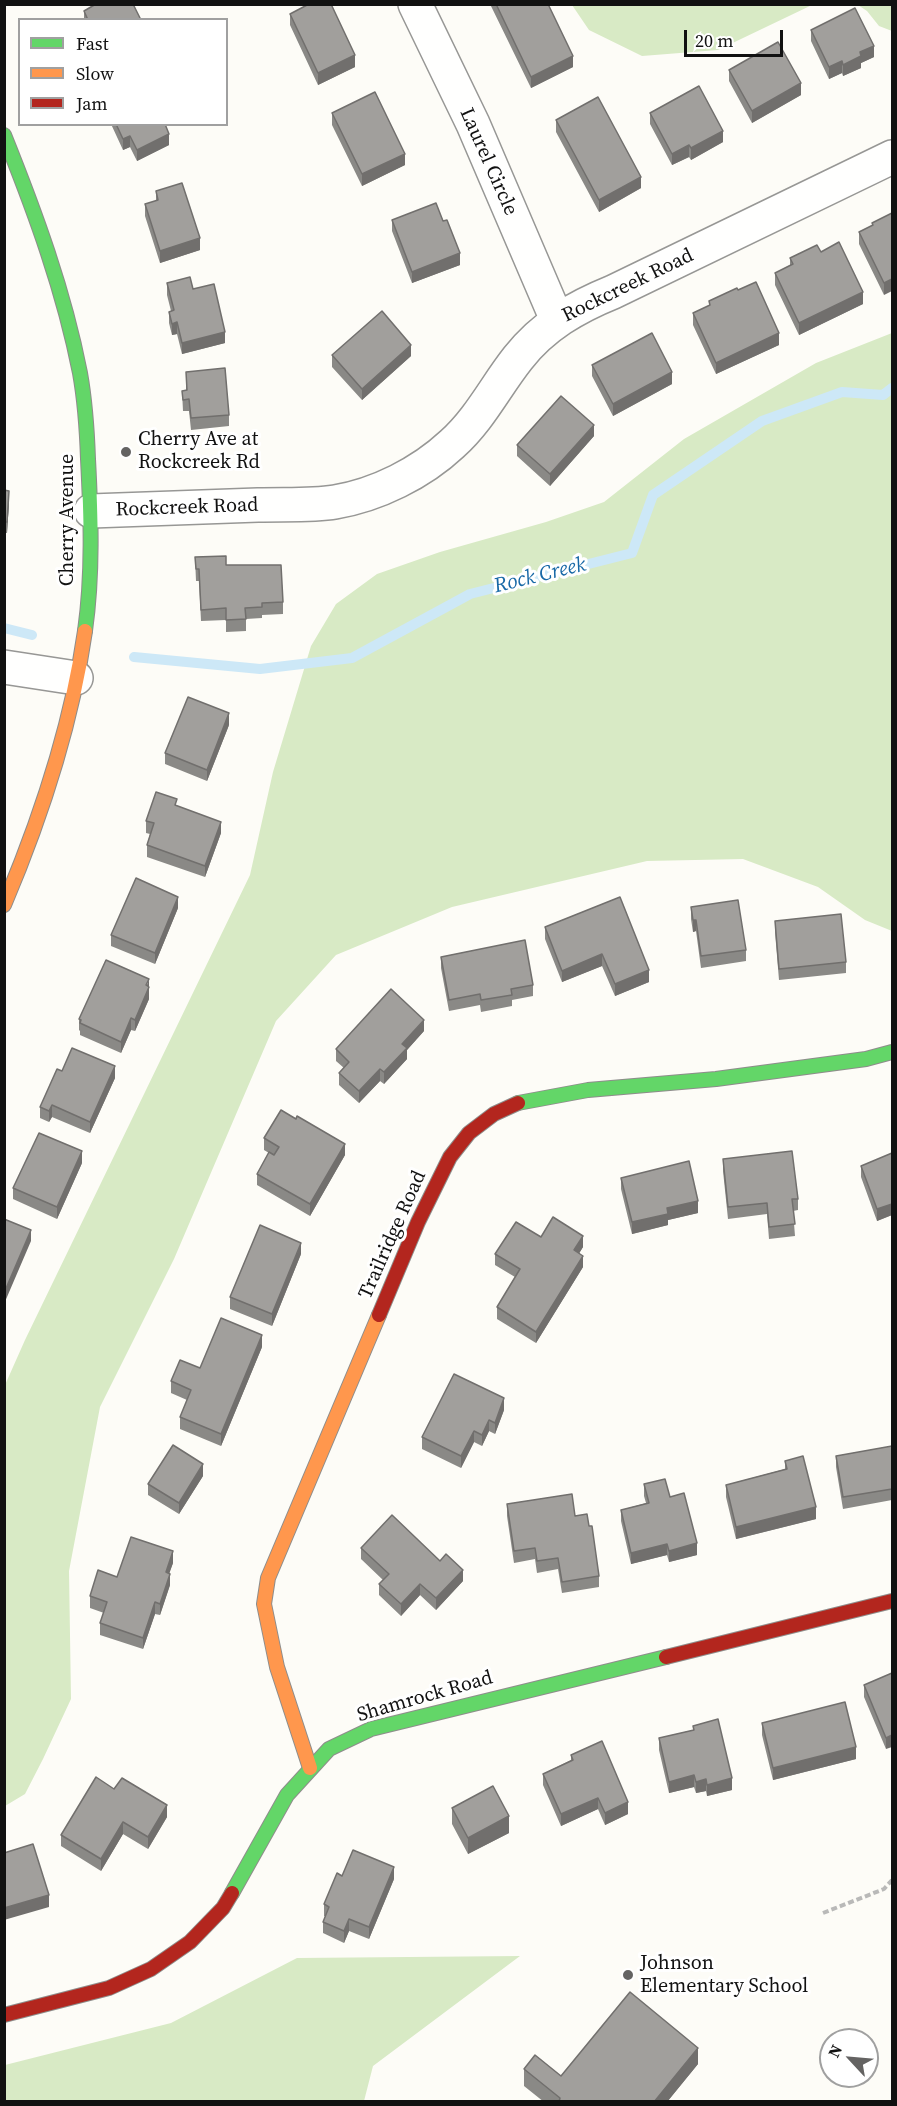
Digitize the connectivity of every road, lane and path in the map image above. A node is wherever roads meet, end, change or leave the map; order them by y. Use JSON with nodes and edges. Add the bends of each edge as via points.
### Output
{"nodes":[{"id":1,"x":416,"y":4,"type":"edge"},
{"id":2,"x":4,"y":135,"type":"edge"},
{"id":3,"x":892,"y":157,"type":"edge"},
{"id":4,"x":558,"y":320,"type":"junction"},
{"id":5,"x":90,"y":511,"type":"junction"},
{"id":6,"x":4,"y":668,"type":"edge"},
{"id":7,"x":76,"y":678,"type":"junction"},
{"id":8,"x":4,"y":905,"type":"edge"},
{"id":9,"x":892,"y":1052,"type":"edge"},
{"id":10,"x":892,"y":1601,"type":"edge"},
{"id":11,"x":310,"y":1768,"type":"junction"},
{"id":12,"x":892,"y":1880,"type":"edge"},
{"id":13,"x":823,"y":1913,"type":"dead end"},
{"id":14,"x":4,"y":2015,"type":"edge"}],
"edges":[{"from":1,"to":4,"type":"street","name":"Laurel Circle"},
{"from":2,"to":5,"type":"street","name":"Cherry Avenue","via":[[32,201],[60,286],[80,375]]},
{"from":3,"to":4,"type":"street","name":"Rockcreek Road"},
{"from":4,"to":5,"type":"street","name":"Rockcreek Road","via":[[518,358],[476,420],[451,445],[416,471],[377,490],[335,502]]},
{"from":5,"to":7,"type":"street","name":"Cherry Avenue","via":[[87,618]]},
{"from":6,"to":7,"type":"street"},
{"from":7,"to":8,"type":"street","name":"Cherry Avenue","via":[[51,776]]},
{"from":9,"to":11,"type":"street","name":"Trailridge Road","via":[[815,1066],[588,1090],[523,1101],[494,1114],[469,1133],[450,1157],[418,1222],[268,1578],[264,1604],[277,1667]]},
{"from":10,"to":11,"type":"street","name":"Shamrock Road","via":[[393,1723],[329,1749]]},
{"from":11,"to":14,"type":"street","name":"Shamrock Road","via":[[287,1795],[223,1908],[190,1942],[151,1969],[108,1988]]},
{"from":12,"to":13,"type":"path","via":[[884,1888]]}]}
